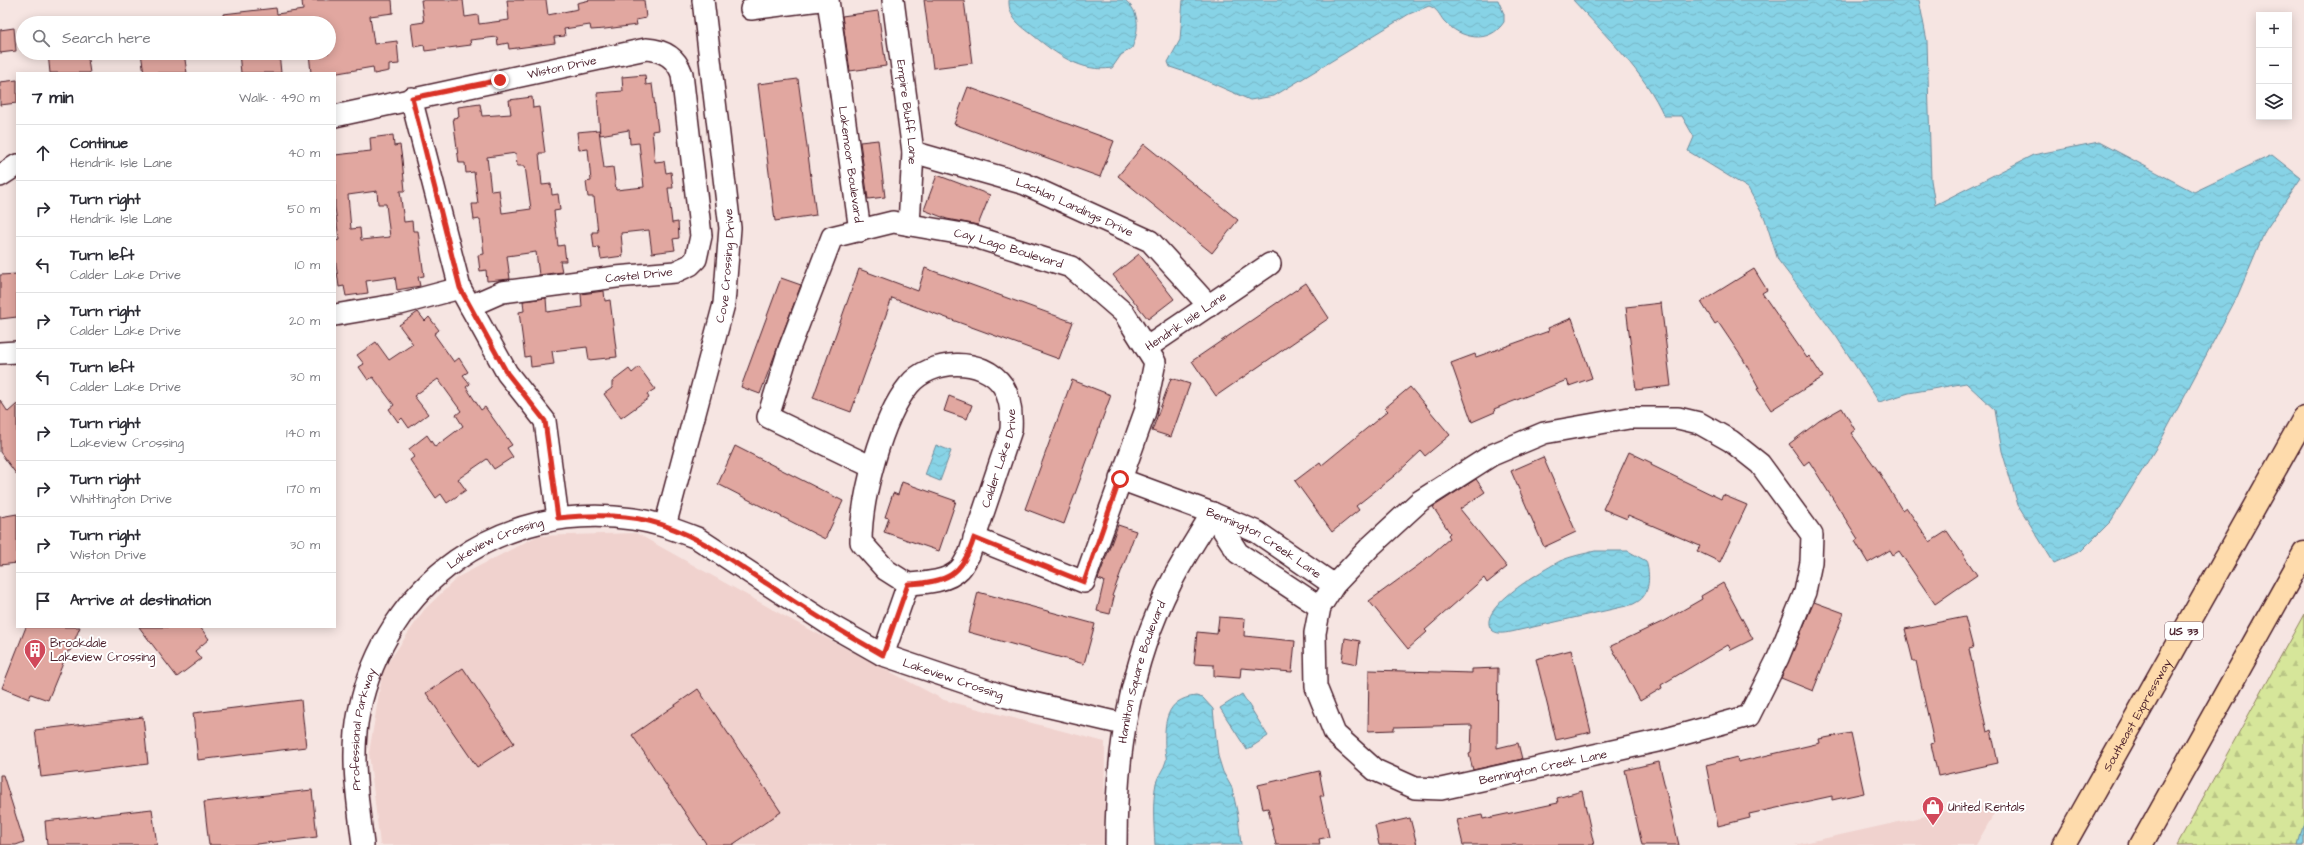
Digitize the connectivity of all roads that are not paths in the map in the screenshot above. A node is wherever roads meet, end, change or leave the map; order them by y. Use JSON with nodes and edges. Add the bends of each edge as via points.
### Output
{"nodes":[{"id":1,"x":703,"y":0,"type":"edge"},
{"id":2,"x":820,"y":0,"type":"edge"},
{"id":3,"x":828,"y":0,"type":"edge"},
{"id":4,"x":892,"y":0,"type":"edge"},
{"id":5,"x":751,"y":9,"type":"dead end"},
{"id":6,"x":412,"y":98,"type":"junction"},
{"id":7,"x":336,"y":116,"type":"edge"},
{"id":8,"x":692,"y":148,"type":"joint"},
{"id":9,"x":913,"y":152,"type":"junction"},
{"id":10,"x":16,"y":166,"type":"edge"},
{"id":11,"x":0,"y":176,"type":"edge"},
{"id":12,"x":909,"y":225,"type":"junction"},
{"id":13,"x":860,"y":231,"type":"junction"},
{"id":14,"x":1270,"y":264,"type":"dead end"},
{"id":15,"x":460,"y":288,"type":"junction"},
{"id":16,"x":470,"y":306,"type":"junction"},
{"id":17,"x":1209,"y":306,"type":"junction"},
{"id":18,"x":336,"y":315,"type":"edge"},
{"id":19,"x":1146,"y":348,"type":"junction"},
{"id":20,"x":16,"y":352,"type":"edge"},
{"id":21,"x":0,"y":354,"type":"edge"},
{"id":22,"x":2304,"y":418,"type":"edge"},
{"id":23,"x":872,"y":467,"type":"junction"},
{"id":24,"x":1120,"y":479,"type":"junction"},
{"id":25,"x":1212,"y":513,"type":"junction"},
{"id":26,"x":558,"y":518,"type":"junction"},
{"id":27,"x":665,"y":526,"type":"junction"},
{"id":28,"x":974,"y":538,"type":"junction"},
{"id":29,"x":2304,"y":553,"type":"edge"},
{"id":30,"x":908,"y":584,"type":"junction"},
{"id":31,"x":1334,"y":585,"type":"junction"},
{"id":32,"x":1320,"y":607,"type":"junction"},
{"id":33,"x":396,"y":619,"type":"joint"},
{"id":34,"x":883,"y":655,"type":"junction"},
{"id":35,"x":1123,"y":724,"type":"junction"},
{"id":36,"x":363,"y":845,"type":"edge"},
{"id":37,"x":1116,"y":845,"type":"edge"},
{"id":38,"x":2064,"y":845,"type":"edge"},
{"id":39,"x":2140,"y":845,"type":"edge"}],
"edges":[{"from":1,"to":27,"type":"street","name":"Cove Crossing Drive","via":[[730,228],[728,269],[724,304]]},
{"from":2,"to":5,"type":"street"},
{"from":3,"to":13,"type":"street","name":"Lakemoor Boulevard"},
{"from":4,"to":9,"type":"street","name":"Empire Bluff Lane"},
{"from":6,"to":7,"type":"street","name":"Wiston Drive"},
{"from":6,"to":8,"type":"street","name":"Wiston Drive","via":[[646,49],[654,50],[671,57],[678,64],[682,74]]},
{"from":6,"to":15,"type":"street"},
{"from":8,"to":16,"type":"street","name":"Castel Drive","via":[[701,236],[700,250],[690,265],[676,272],[502,292]]},
{"from":9,"to":12,"type":"street","name":"Empire Bluff Lane"},
{"from":9,"to":17,"type":"street","name":"Lachlan Landings Drive","via":[[1025,184],[1150,241]]},
{"from":10,"to":11,"type":"street"},
{"from":12,"to":13,"type":"street","name":"Cay Lago Boulevard","via":[[893,222]]},
{"from":12,"to":19,"type":"street","name":"Cay Lago Boulevard","via":[[969,235],[1071,267],[1124,313]]},
{"from":13,"to":23,"type":"street","name":"Lakemoor Boulevard","via":[[832,237],[789,349],[768,417]]},
{"from":14,"to":17,"type":"street","name":"Hendrik Isle Lane"},
{"from":15,"to":16,"type":"street"},
{"from":15,"to":18,"type":"street","via":[[400,304]]},
{"from":16,"to":26,"type":"street","via":[[507,373],[545,421]]},
{"from":17,"to":19,"type":"street","name":"Hendrik Isle Lane"},
{"from":19,"to":24,"type":"street","name":"Hendrik Isle Lane","via":[[1155,362],[1145,412]]},
{"from":20,"to":21,"type":"street"},
{"from":22,"to":38,"type":"highway","name":"Southeast Expressway","number":"US 33"},
{"from":23,"to":28,"type":"street","name":"Calder Lake Drive","via":[[894,408],[909,384],[928,369],[950,365],[967,364],[989,374],[1002,386],[1012,411],[1010,430]]},
{"from":23,"to":30,"type":"street","name":"Calder Lake Drive","via":[[861,523],[861,542],[886,570]]},
{"from":24,"to":25,"type":"street"},
{"from":24,"to":28,"type":"street","name":"Hendrik Isle Lane","via":[[1084,582]]},
{"from":25,"to":31,"type":"street","name":"Bennington Creek Lane","via":[[1257,532]]},
{"from":25,"to":32,"type":"street","name":"Bennington Creek Lane","via":[[1238,553]]},
{"from":25,"to":35,"type":"street","name":"Hamilton Square Boulevard","via":[[1171,584],[1142,652]]},
{"from":26,"to":27,"type":"street","name":"Lakeview Crossing","via":[[617,517]]},
{"from":26,"to":33,"type":"street","name":"Lakeview Crossing","via":[[508,533],[469,551],[445,567],[424,586]]},
{"from":27,"to":34,"type":"street","name":"Lakeview Crossing","via":[[696,538],[830,625]]},
{"from":28,"to":30,"type":"street","name":"Calder Lake Drive","via":[[969,555],[960,570],[926,583]]},
{"from":29,"to":39,"type":"highway"},
{"from":30,"to":34,"type":"street"},
{"from":31,"to":32,"type":"street","name":"Bennington Creek Lane"},
{"from":31,"to":32,"type":"street","name":"Bennington Creek Lane","via":[[1371,546],[1420,501],[1492,455],[1544,433],[1629,418],[1678,418],[1699,423],[1731,441],[1760,464],[1812,535],[1808,582],[1778,658],[1749,716],[1662,740],[1441,789],[1415,788],[1375,770],[1335,734],[1316,687],[1315,633]]},
{"from":33,"to":36,"type":"street","name":"Professional Parkway","via":[[372,663],[358,714],[355,765]]},
{"from":34,"to":35,"type":"street","name":"Lakeview Crossing","via":[[900,663],[1007,697]]},
{"from":35,"to":37,"type":"street","name":"Hamilton Square Boulevard","via":[[1118,773]]}]}
